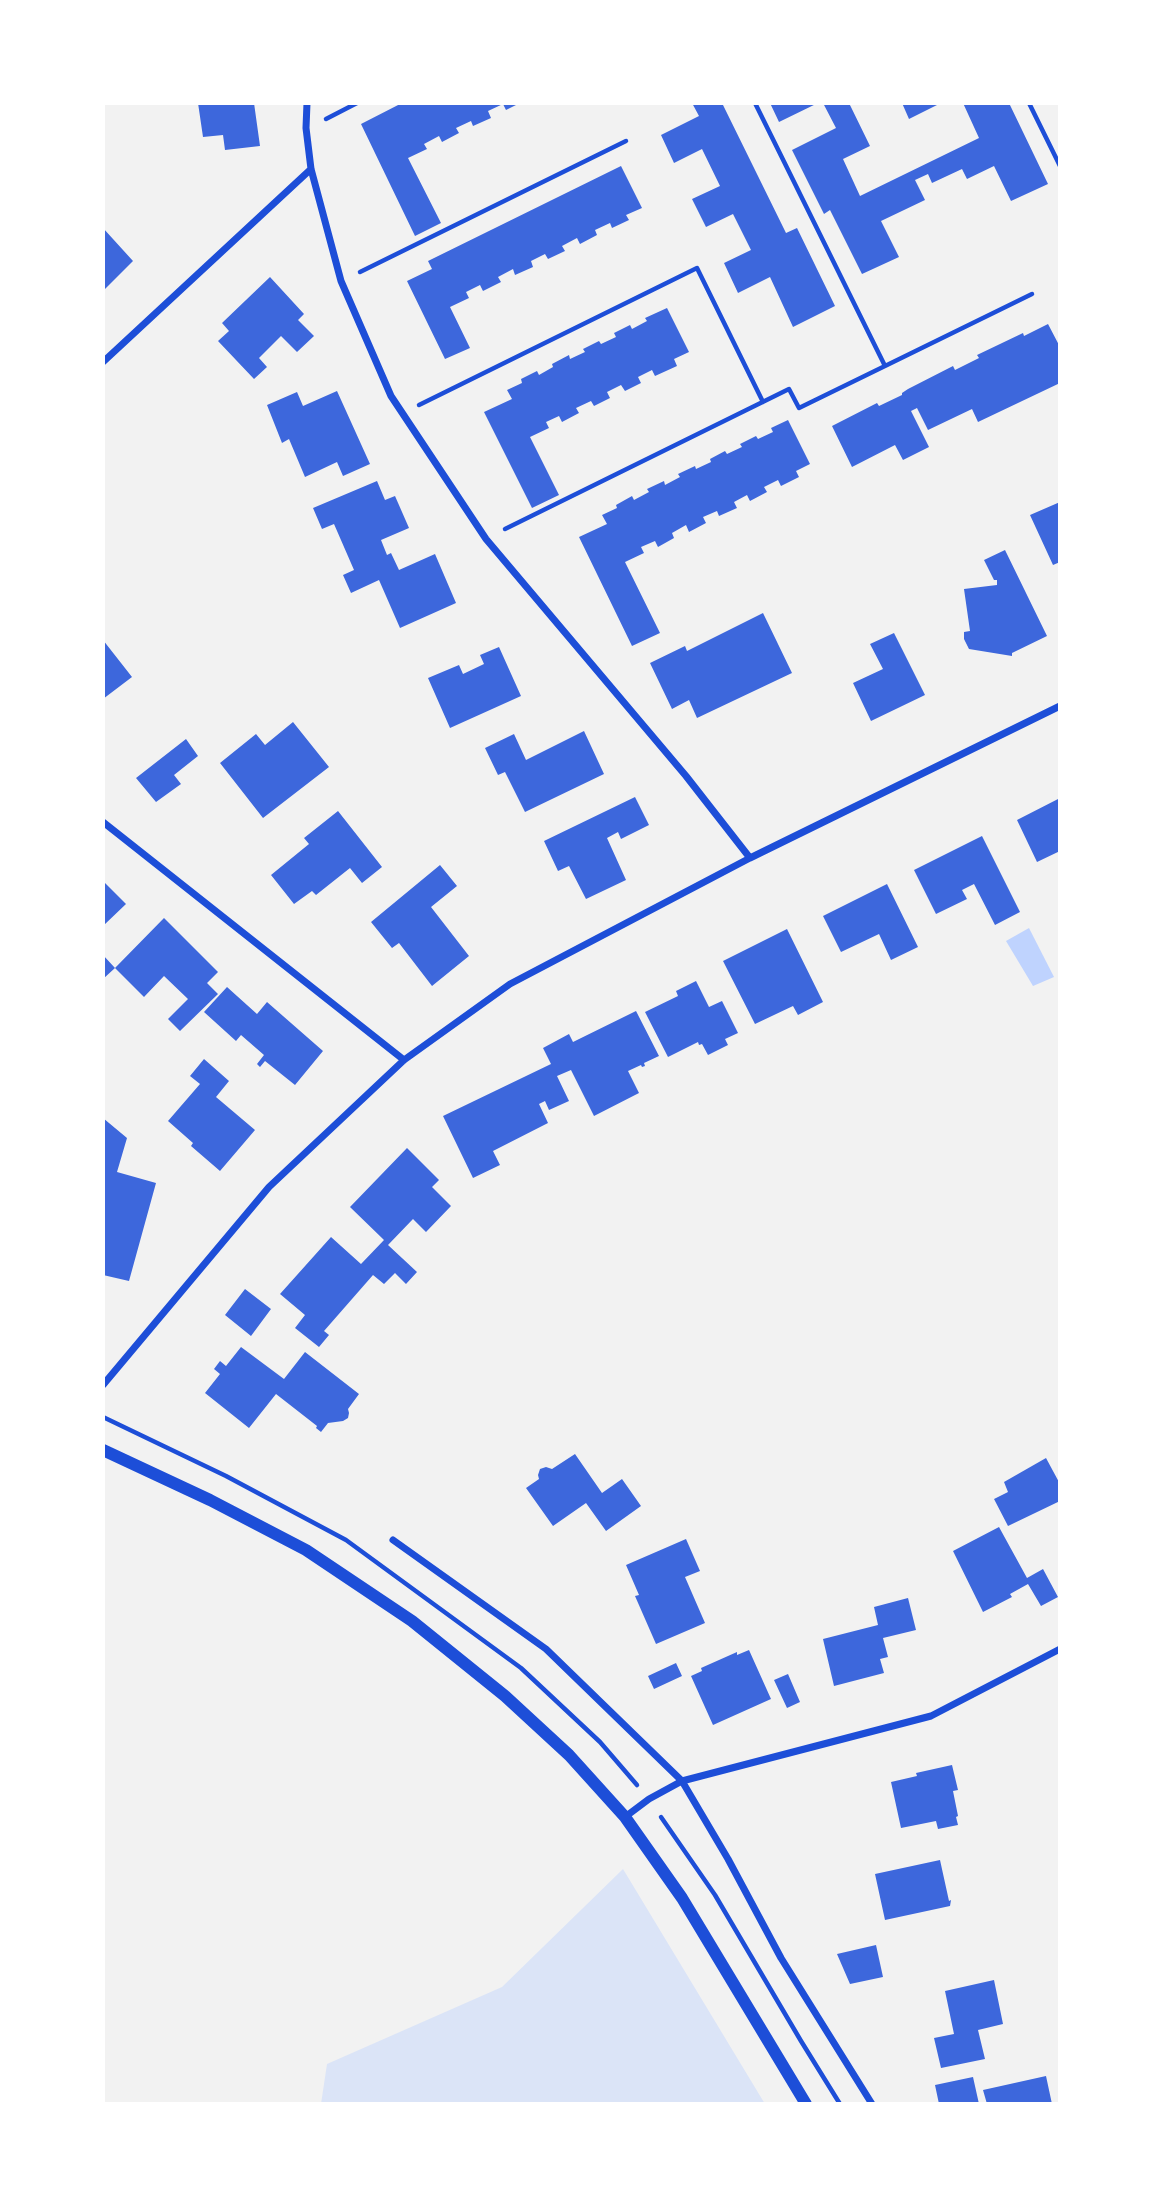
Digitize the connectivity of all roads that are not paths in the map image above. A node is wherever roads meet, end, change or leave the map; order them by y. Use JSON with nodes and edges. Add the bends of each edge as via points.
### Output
{"nodes":[{"id":1,"x":307,"y":103,"type":"edge"},
{"id":2,"x":311,"y":169,"type":"junction"},
{"id":3,"x":103,"y":362,"type":"edge"},
{"id":4,"x":1060,"y":706,"type":"edge"},
{"id":5,"x":103,"y":822,"type":"edge"},
{"id":6,"x":750,"y":858,"type":"junction"},
{"id":7,"x":404,"y":1060,"type":"junction"},
{"id":8,"x":104,"y":1382,"type":"edge"},
{"id":9,"x":103,"y":1450,"type":"edge"},
{"id":10,"x":393,"y":1540,"type":"dead end"},
{"id":11,"x":1060,"y":1649,"type":"edge"},
{"id":12,"x":682,"y":1781,"type":"junction"},
{"id":13,"x":625,"y":1817,"type":"junction"},
{"id":14,"x":806,"y":2104,"type":"edge"},
{"id":15,"x":872,"y":2104,"type":"edge"}],
"edges":[{"from":1,"to":2,"type":"street"},
{"from":2,"to":3,"type":"street"},
{"from":2,"to":6,"type":"street","via":[[341,281],[391,396],[485,539]]},
{"from":4,"to":6,"type":"street"},
{"from":5,"to":7,"type":"street"},
{"from":6,"to":7,"type":"street","via":[[510,984]]},
{"from":7,"to":8,"type":"street","via":[[269,1187]]},
{"from":9,"to":13,"type":"street","via":[[306,1550],[412,1621],[505,1696],[569,1755]]},
{"from":10,"to":12,"type":"street","via":[[545,1649]]},
{"from":11,"to":12,"type":"street","via":[[931,1716]]},
{"from":12,"to":13,"type":"street"},
{"from":12,"to":15,"type":"street","via":[[781,1958]]},
{"from":13,"to":14,"type":"street","via":[[682,1898]]}]}
